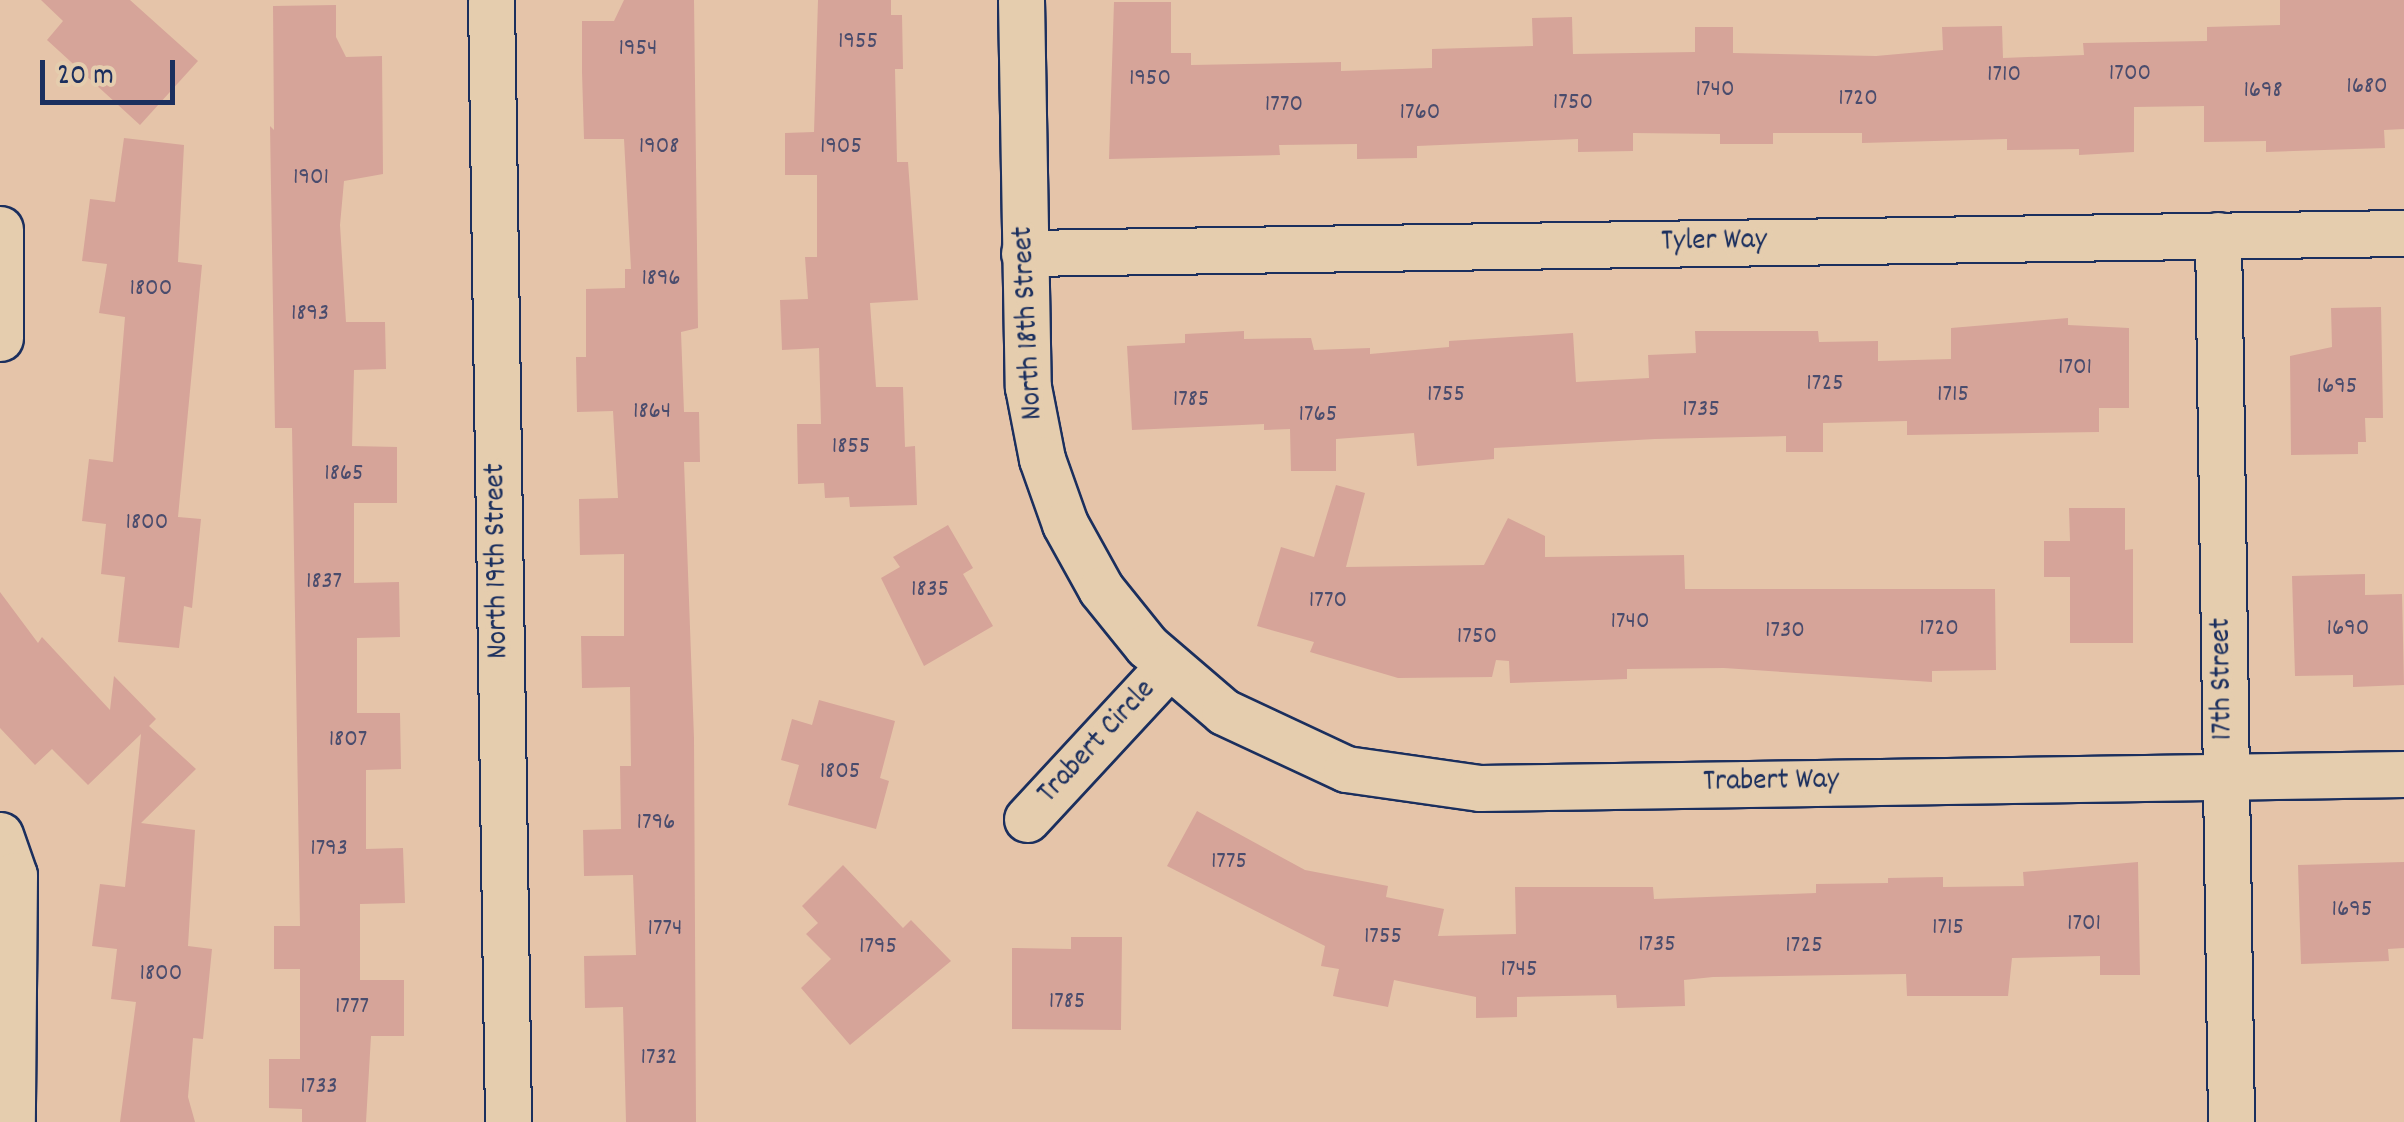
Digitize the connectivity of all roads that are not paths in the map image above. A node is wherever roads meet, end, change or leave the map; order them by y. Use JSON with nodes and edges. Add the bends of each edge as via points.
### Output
{"nodes":[{"id":1,"x":491,"y":0,"type":"edge"},
{"id":2,"x":1020,"y":0,"type":"edge"},
{"id":3,"x":0,"y":229,"type":"edge"},
{"id":4,"x":2404,"y":232,"type":"edge"},
{"id":5,"x":2218,"y":236,"type":"junction"},
{"id":6,"x":1024,"y":253,"type":"junction"},
{"id":7,"x":0,"y":338,"type":"edge"},
{"id":8,"x":1168,"y":667,"type":"junction"},
{"id":9,"x":2404,"y":774,"type":"edge"},
{"id":10,"x":2226,"y":777,"type":"junction"},
{"id":11,"x":1027,"y":819,"type":"dead end"},
{"id":12,"x":0,"y":834,"type":"edge"},
{"id":13,"x":12,"y":1122,"type":"edge"},
{"id":14,"x":508,"y":1122,"type":"edge"},
{"id":15,"x":2230,"y":1122,"type":"edge"}],
"edges":[{"from":1,"to":14,"type":"street","name":"North 19th Street"},
{"from":2,"to":6,"type":"street","name":"North 18th Street"},
{"from":3,"to":7,"type":"street"},
{"from":4,"to":5,"type":"street","name":"Tyler Way"},
{"from":5,"to":6,"type":"street","name":"Tyler Way"},
{"from":5,"to":10,"type":"street","name":"17th Street"},
{"from":6,"to":8,"type":"street","name":"North 18th Street","via":[[1028,387],[1042,459],[1065,524],[1101,588]]},
{"from":8,"to":10,"type":"street","name":"Trabert Way","via":[[1224,712],[1284,745],[1346,770],[1416,784]]},
{"from":8,"to":11,"type":"street","name":"Trabert Circle"},
{"from":9,"to":10,"type":"street","name":"Trabert Way"},
{"from":10,"to":15,"type":"street","name":"17th Street"},
{"from":12,"to":13,"type":"street","via":[[14,875]]}]}
